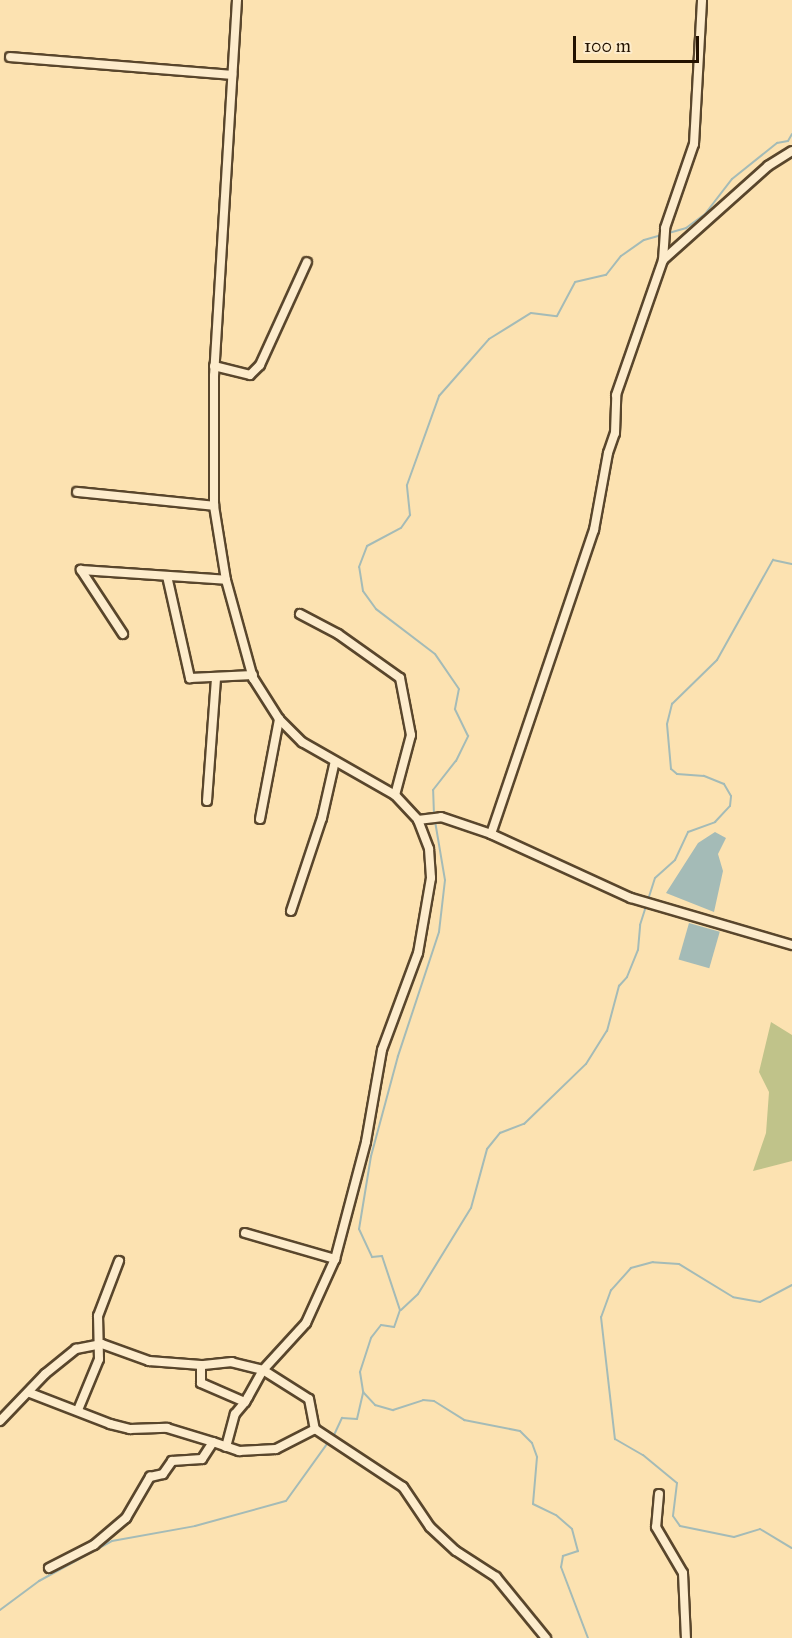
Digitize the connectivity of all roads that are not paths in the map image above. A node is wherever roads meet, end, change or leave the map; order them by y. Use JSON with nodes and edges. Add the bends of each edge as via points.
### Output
{"nodes":[{"id":1,"x":237,"y":0,"type":"edge"},
{"id":2,"x":702,"y":0,"type":"edge"},
{"id":3,"x":10,"y":57,"type":"dead end"},
{"id":4,"x":232,"y":75,"type":"junction"},
{"id":5,"x":792,"y":151,"type":"edge"},
{"id":6,"x":663,"y":260,"type":"junction"},
{"id":7,"x":308,"y":262,"type":"dead end"},
{"id":8,"x":214,"y":366,"type":"junction"},
{"id":9,"x":77,"y":492,"type":"dead end"},
{"id":10,"x":214,"y":506,"type":"junction"},
{"id":11,"x":167,"y":576,"type":"junction"},
{"id":12,"x":226,"y":580,"type":"junction"},
{"id":13,"x":300,"y":614,"type":"dead end"},
{"id":14,"x":123,"y":634,"type":"dead end"},
{"id":15,"x":253,"y":675,"type":"junction"},
{"id":16,"x":216,"y":677,"type":"junction"},
{"id":17,"x":279,"y":719,"type":"junction"},
{"id":18,"x":335,"y":761,"type":"junction"},
{"id":19,"x":395,"y":795,"type":"junction"},
{"id":20,"x":207,"y":801,"type":"dead end"},
{"id":21,"x":260,"y":819,"type":"dead end"},
{"id":22,"x":418,"y":820,"type":"junction"},
{"id":23,"x":491,"y":834,"type":"junction"},
{"id":24,"x":291,"y":911,"type":"dead end"},
{"id":25,"x":792,"y":945,"type":"edge"},
{"id":26,"x":245,"y":1233,"type":"dead end"},
{"id":27,"x":335,"y":1259,"type":"junction"},
{"id":28,"x":119,"y":1261,"type":"dead end"},
{"id":29,"x":102,"y":1344,"type":"junction"},
{"id":30,"x":201,"y":1365,"type":"junction"},
{"id":31,"x":263,"y":1370,"type":"junction"},
{"id":32,"x":30,"y":1393,"type":"junction"},
{"id":33,"x":244,"y":1402,"type":"junction"},
{"id":34,"x":78,"y":1410,"type":"junction"},
{"id":35,"x":0,"y":1421,"type":"edge"},
{"id":36,"x":315,"y":1429,"type":"junction"},
{"id":37,"x":213,"y":1442,"type":"junction"},
{"id":38,"x":226,"y":1447,"type":"junction"},
{"id":39,"x":659,"y":1494,"type":"dead end"},
{"id":40,"x":49,"y":1568,"type":"dead end"},
{"id":41,"x":546,"y":1638,"type":"edge"},
{"id":42,"x":686,"y":1638,"type":"edge"}],
"edges":[{"from":1,"to":4,"type":"street"},
{"from":2,"to":6,"type":"street","via":[[694,144],[665,228]]},
{"from":3,"to":4,"type":"street"},
{"from":4,"to":8,"type":"street"},
{"from":5,"to":6,"type":"street","via":[[768,166]]},
{"from":6,"to":23,"type":"street","via":[[616,395],[615,433],[594,530]]},
{"from":7,"to":8,"type":"street","via":[[260,365],[250,375]]},
{"from":8,"to":10,"type":"street"},
{"from":9,"to":10,"type":"street"},
{"from":10,"to":12,"type":"street"},
{"from":11,"to":12,"type":"street"},
{"from":11,"to":14,"type":"street","via":[[81,570]]},
{"from":11,"to":16,"type":"street","via":[[190,678]]},
{"from":12,"to":15,"type":"street"},
{"from":13,"to":19,"type":"street","via":[[338,634],[400,678],[411,735]]},
{"from":15,"to":16,"type":"street"},
{"from":15,"to":17,"type":"street"},
{"from":16,"to":20,"type":"street"},
{"from":17,"to":18,"type":"street","via":[[302,742]]},
{"from":17,"to":21,"type":"street"},
{"from":18,"to":19,"type":"street"},
{"from":18,"to":24,"type":"street","via":[[322,818]]},
{"from":19,"to":22,"type":"street"},
{"from":22,"to":23,"type":"street","via":[[441,817]]},
{"from":22,"to":27,"type":"street","via":[[429,849],[427,912],[418,953],[382,1050],[366,1142]]},
{"from":23,"to":25,"type":"street","via":[[658,908]]},
{"from":26,"to":27,"type":"street"},
{"from":27,"to":31,"type":"street","via":[[306,1323]]},
{"from":28,"to":29,"type":"street","via":[[98,1316]]},
{"from":29,"to":30,"type":"street","via":[[149,1361]]},
{"from":29,"to":32,"type":"street","via":[[76,1349],[45,1374]]},
{"from":29,"to":34,"type":"street"},
{"from":30,"to":31,"type":"street","via":[[232,1362]]},
{"from":30,"to":33,"type":"street","via":[[201,1383]]},
{"from":31,"to":33,"type":"street"},
{"from":31,"to":36,"type":"street","via":[[309,1399]]},
{"from":32,"to":34,"type":"street"},
{"from":32,"to":35,"type":"street"},
{"from":33,"to":38,"type":"street","via":[[235,1414]]},
{"from":34,"to":37,"type":"street","via":[[130,1429],[167,1428]]},
{"from":36,"to":38,"type":"street","via":[[276,1449],[239,1451]]},
{"from":36,"to":41,"type":"street","via":[[403,1487],[430,1527],[456,1551],[496,1577]]},
{"from":37,"to":38,"type":"street"},
{"from":37,"to":40,"type":"street","via":[[202,1459],[172,1461],[163,1474],[150,1477],[126,1518],[94,1545]]},
{"from":39,"to":42,"type":"street","via":[[656,1527],[683,1573]]}]}
